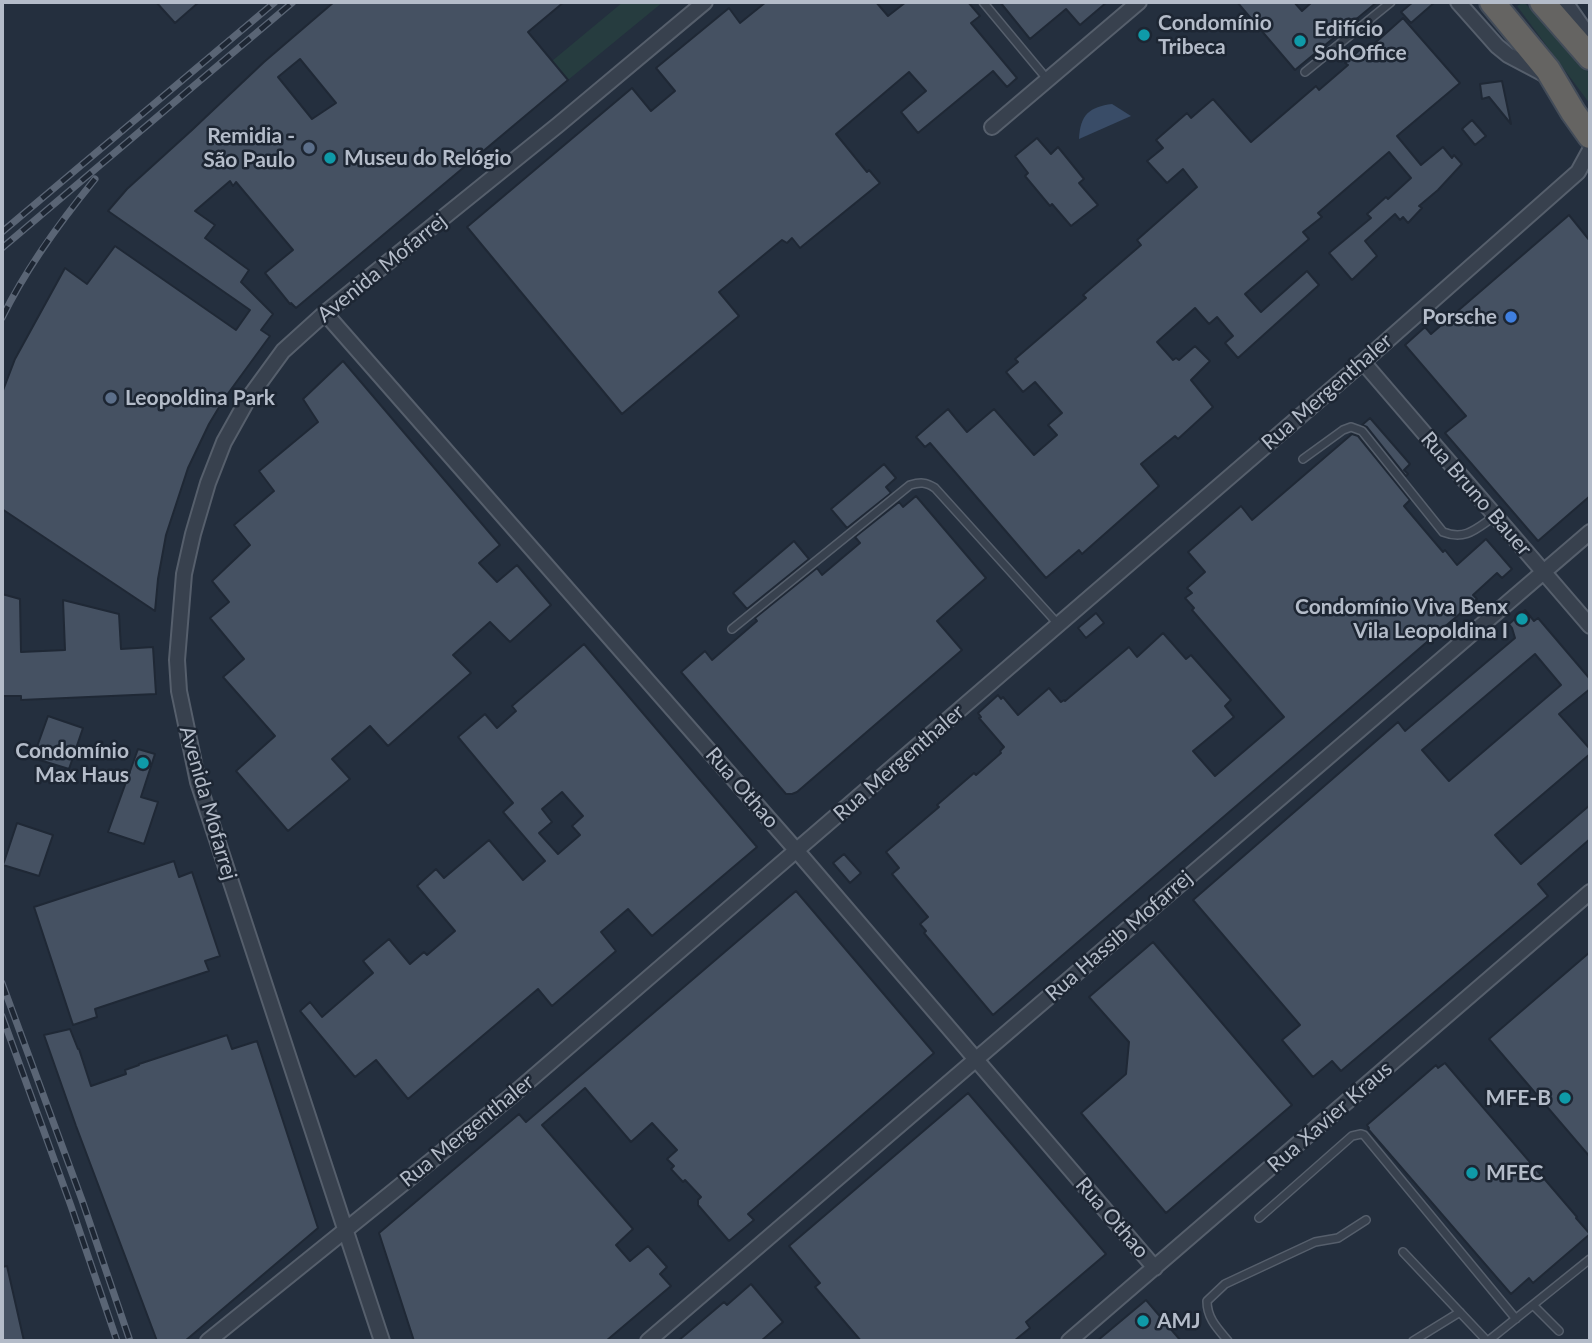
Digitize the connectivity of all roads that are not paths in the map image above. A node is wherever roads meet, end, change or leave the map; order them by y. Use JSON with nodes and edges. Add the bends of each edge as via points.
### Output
{"nodes":[{"id":1,"x":705,"y":2,"type":"edge"},
{"id":2,"x":983,"y":2,"type":"edge"},
{"id":3,"x":1139,"y":2,"type":"edge"},
{"id":4,"x":1391,"y":2,"type":"edge"},
{"id":5,"x":1458,"y":2,"type":"edge"},
{"id":6,"x":1492,"y":2,"type":"edge"},
{"id":7,"x":1542,"y":2,"type":"edge"},
{"id":8,"x":1565,"y":2,"type":"edge"},
{"id":9,"x":1590,"y":38,"type":"edge"},
{"id":10,"x":1590,"y":57,"type":"edge"},
{"id":11,"x":1305,"y":72,"type":"dead end"},
{"id":12,"x":1551,"y":75,"type":"junction"},
{"id":13,"x":1047,"y":79,"type":"junction"},
{"id":14,"x":992,"y":127,"type":"dead end"},
{"id":15,"x":1590,"y":136,"type":"edge"},
{"id":16,"x":1590,"y":150,"type":"edge"},
{"id":17,"x":1584,"y":170,"type":"edge"},
{"id":18,"x":325,"y":313,"type":"junction"},
{"id":19,"x":1363,"y":362,"type":"junction"},
{"id":20,"x":1303,"y":459,"type":"dead end"},
{"id":21,"x":1495,"y":516,"type":"junction"},
{"id":22,"x":1590,"y":532,"type":"edge"},
{"id":23,"x":1544,"y":572,"type":"junction"},
{"id":24,"x":1058,"y":624,"type":"junction"},
{"id":25,"x":1590,"y":626,"type":"edge"},
{"id":26,"x":732,"y":629,"type":"dead end"},
{"id":27,"x":797,"y":851,"type":"junction"},
{"id":28,"x":1590,"y":892,"type":"edge"},
{"id":29,"x":975,"y":1059,"type":"junction"},
{"id":30,"x":1259,"y":1218,"type":"dead end"},
{"id":31,"x":1366,"y":1220,"type":"dead end"},
{"id":32,"x":345,"y":1231,"type":"junction"},
{"id":33,"x":1404,"y":1252,"type":"dead end"},
{"id":34,"x":1590,"y":1259,"type":"edge"},
{"id":35,"x":1154,"y":1268,"type":"junction"},
{"id":36,"x":1533,"y":1305,"type":"junction"},
{"id":37,"x":1460,"y":1312,"type":"junction"},
{"id":38,"x":1516,"y":1319,"type":"junction"},
{"id":39,"x":1559,"y":1331,"type":"dead end"},
{"id":40,"x":208,"y":1341,"type":"edge"},
{"id":41,"x":382,"y":1341,"type":"edge"},
{"id":42,"x":648,"y":1341,"type":"edge"},
{"id":43,"x":1069,"y":1341,"type":"edge"},
{"id":44,"x":1228,"y":1341,"type":"edge"},
{"id":45,"x":1413,"y":1341,"type":"edge"},
{"id":46,"x":1488,"y":1341,"type":"edge"}],
"edges":[{"from":1,"to":18,"type":"street","name":"Avenida Mofarrej"},
{"from":2,"to":13,"type":"lane"},
{"from":3,"to":13,"type":"street"},
{"from":4,"to":11,"type":"lane"},
{"from":5,"to":12,"type":"street","via":[[1502,51]]},
{"from":6,"to":12,"type":"highway"},
{"from":7,"to":10,"type":"highway"},
{"from":8,"to":9,"type":"street"},
{"from":12,"to":15,"type":"highway"},
{"from":13,"to":14,"type":"street"},
{"from":16,"to":17,"type":"street","name":"Rua Mergenthaler"},
{"from":17,"to":19,"type":"street","name":"Rua Mergenthaler"},
{"from":18,"to":27,"type":"street","name":"Rua Othao"},
{"from":18,"to":32,"type":"street","name":"Avenida Mofarrej","via":[[283,351],[223,442],[184,574],[177,660],[198,782]]},
{"from":19,"to":21,"type":"street","name":"Rua Bruno Bauer"},
{"from":19,"to":24,"type":"street","name":"Rua Mergenthaler"},
{"from":20,"to":21,"type":"lane","via":[[1351,427],[1362,431],[1443,533],[1468,534]]},
{"from":21,"to":23,"type":"street","name":"Rua Bruno Bauer"},
{"from":22,"to":23,"type":"street","name":"Rua Hassib Mofarrej"},
{"from":23,"to":25,"type":"street","name":"Rua Bruno Bauer"},
{"from":23,"to":29,"type":"street","name":"Rua Hassib Mofarrej"},
{"from":24,"to":26,"type":"lane","via":[[935,488],[918,483]]},
{"from":24,"to":27,"type":"street","name":"Rua Mergenthaler"},
{"from":27,"to":29,"type":"street","name":"Rua Othao"},
{"from":27,"to":32,"type":"street","name":"Rua Mergenthaler","via":[[509,1098]]},
{"from":28,"to":35,"type":"street","name":"Rua Xavier Kraus"},
{"from":29,"to":35,"type":"street","name":"Rua Othao"},
{"from":29,"to":42,"type":"street","name":"Rua Hassib Mofarrej"},
{"from":30,"to":38,"type":"lane","via":[[1352,1136],[1364,1135]]},
{"from":31,"to":44,"type":"lane","via":[[1338,1238],[1315,1242],[1225,1284],[1207,1301],[1207,1310]]},
{"from":32,"to":40,"type":"street","name":"Rua Mergenthaler"},
{"from":32,"to":41,"type":"street","name":"Avenida Mofarrej"},
{"from":33,"to":37,"type":"lane"},
{"from":34,"to":36,"type":"lane"},
{"from":35,"to":43,"type":"street","name":"Rua Xavier Kraus"},
{"from":36,"to":38,"type":"lane"},
{"from":36,"to":39,"type":"lane"},
{"from":37,"to":45,"type":"lane"},
{"from":37,"to":46,"type":"lane"},
{"from":38,"to":46,"type":"lane"}]}
